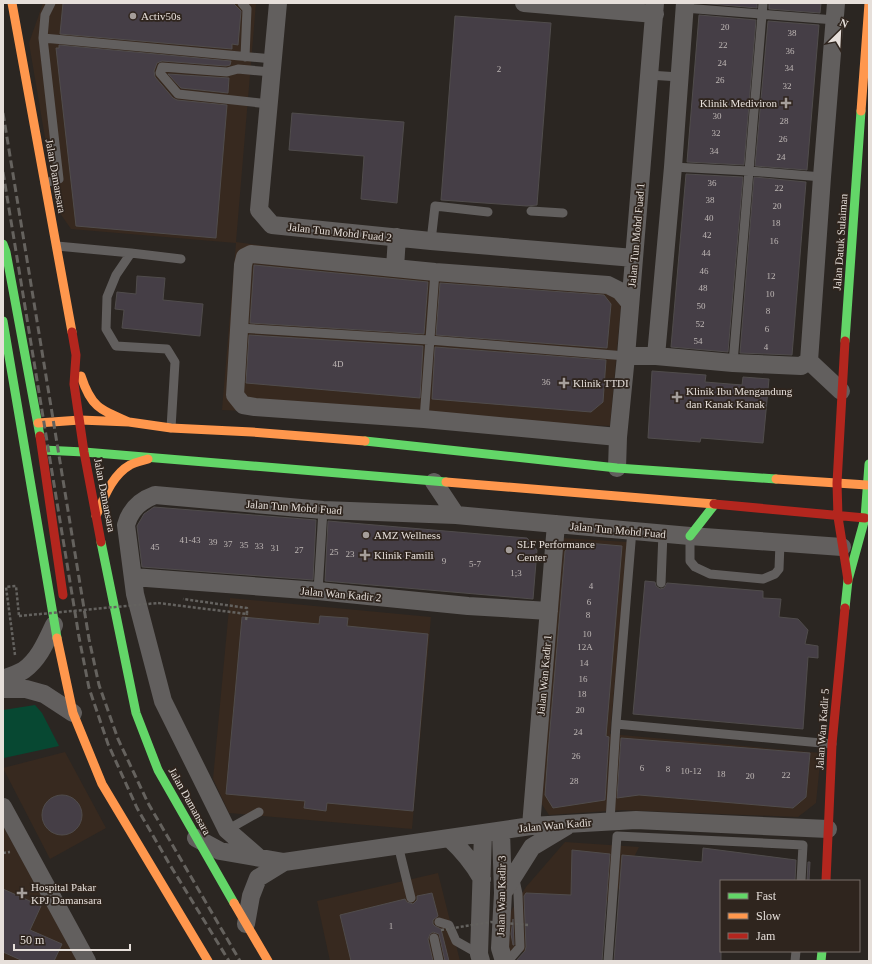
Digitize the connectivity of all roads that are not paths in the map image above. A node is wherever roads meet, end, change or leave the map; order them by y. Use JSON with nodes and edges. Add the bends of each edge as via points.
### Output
{"nodes":[{"id":1,"x":12,"y":3,"type":"edge"},
{"id":2,"x":51,"y":3,"type":"edge"},
{"id":3,"x":242,"y":3,"type":"edge"},
{"id":4,"x":278,"y":3,"type":"edge"},
{"id":5,"x":524,"y":3,"type":"edge"},
{"id":6,"x":763,"y":3,"type":"edge"},
{"id":7,"x":869,"y":3,"type":"edge"},
{"id":8,"x":684,"y":5,"type":"edge"},
{"id":9,"x":655,"y":9,"type":"edge"},
{"id":10,"x":838,"y":10,"type":"edge"},
{"id":11,"x":762,"y":15,"type":"junction"},
{"id":12,"x":43,"y":38,"type":"junction"},
{"id":13,"x":245,"y":57,"type":"junction"},
{"id":14,"x":272,"y":66,"type":"junction"},
{"id":15,"x":649,"y":75,"type":"junction"},
{"id":16,"x":679,"y":77,"type":"junction"},
{"id":17,"x":269,"y":104,"type":"junction"},
{"id":18,"x":673,"y":167,"type":"junction"},
{"id":19,"x":749,"y":171,"type":"junction"},
{"id":20,"x":822,"y":177,"type":"junction"},
{"id":21,"x":45,"y":183,"type":"junction"},
{"id":22,"x":531,"y":211,"type":"dead end"},
{"id":23,"x":488,"y":212,"type":"dead end"},
{"id":24,"x":563,"y":213,"type":"dead end"},
{"id":25,"x":397,"y":237,"type":"junction"},
{"id":26,"x":431,"y":241,"type":"junction"},
{"id":27,"x":3,"y":244,"type":"edge"},
{"id":28,"x":477,"y":245,"type":"junction"},
{"id":29,"x":56,"y":246,"type":"junction"},
{"id":30,"x":131,"y":253,"type":"junction"},
{"id":31,"x":634,"y":258,"type":"junction"},
{"id":32,"x":181,"y":259,"type":"dead end"},
{"id":33,"x":395,"y":268,"type":"junction"},
{"id":34,"x":434,"y":272,"type":"junction"},
{"id":35,"x":474,"y":275,"type":"junction"},
{"id":36,"x":630,"y":303,"type":"junction"},
{"id":37,"x":3,"y":321,"type":"edge"},
{"id":38,"x":239,"y":328,"type":"junction"},
{"id":39,"x":429,"y":340,"type":"junction"},
{"id":40,"x":76,"y":356,"type":"junction"},
{"id":41,"x":626,"y":356,"type":"junction"},
{"id":42,"x":656,"y":356,"type":"junction"},
{"id":43,"x":809,"y":361,"type":"junction"},
{"id":44,"x":733,"y":363,"type":"junction"},
{"id":45,"x":841,"y":391,"type":"junction"},
{"id":46,"x":255,"y":407,"type":"junction"},
{"id":47,"x":424,"y":419,"type":"junction"},
{"id":48,"x":80,"y":420,"type":"junction"},
{"id":49,"x":129,"y":422,"type":"junction"},
{"id":50,"x":38,"y":423,"type":"junction"},
{"id":51,"x":171,"y":428,"type":"junction"},
{"id":52,"x":252,"y":432,"type":"junction"},
{"id":53,"x":839,"y":433,"type":"junction"},
{"id":54,"x":618,"y":437,"type":"junction"},
{"id":55,"x":43,"y":450,"type":"junction"},
{"id":56,"x":84,"y":452,"type":"junction"},
{"id":57,"x":829,"y":456,"type":"dead end"},
{"id":58,"x":148,"y":458,"type":"junction"},
{"id":59,"x":869,"y":464,"type":"edge"},
{"id":60,"x":620,"y":473,"type":"junction"},
{"id":61,"x":816,"y":474,"type":"dead end"},
{"id":62,"x":798,"y":480,"type":"junction"},
{"id":63,"x":434,"y":482,"type":"junction"},
{"id":64,"x":837,"y":483,"type":"junction"},
{"id":65,"x":868,"y":485,"type":"edge"},
{"id":66,"x":650,"y":490,"type":"dead end"},
{"id":67,"x":700,"y":503,"type":"junction"},
{"id":68,"x":715,"y":504,"type":"junction"},
{"id":69,"x":323,"y":510,"type":"junction"},
{"id":70,"x":456,"y":515,"type":"junction"},
{"id":71,"x":96,"y":516,"type":"junction"},
{"id":72,"x":838,"y":517,"type":"junction"},
{"id":73,"x":867,"y":519,"type":"edge"},
{"id":74,"x":556,"y":524,"type":"junction"},
{"id":75,"x":632,"y":530,"type":"junction"},
{"id":76,"x":662,"y":533,"type":"junction"},
{"id":77,"x":690,"y":536,"type":"junction"},
{"id":78,"x":780,"y":543,"type":"junction"},
{"id":79,"x":842,"y":547,"type":"junction"},
{"id":80,"x":132,"y":577,"type":"junction"},
{"id":81,"x":848,"y":580,"type":"junction"},
{"id":82,"x":661,"y":583,"type":"dead end"},
{"id":83,"x":318,"y":591,"type":"junction"},
{"id":84,"x":64,"y":602,"type":"dead end"},
{"id":85,"x":549,"y":611,"type":"junction"},
{"id":86,"x":54,"y":625,"type":"junction"},
{"id":87,"x":74,"y":672,"type":"dead end"},
{"id":88,"x":11,"y":676,"type":"edge"},
{"id":89,"x":3,"y":689,"type":"edge"},
{"id":90,"x":73,"y":713,"type":"junction"},
{"id":91,"x":616,"y":724,"type":"junction"},
{"id":92,"x":832,"y":744,"type":"junction"},
{"id":93,"x":3,"y":810,"type":"edge"},
{"id":94,"x":259,"y":812,"type":"dead end"},
{"id":95,"x":610,"y":821,"type":"junction"},
{"id":96,"x":570,"y":823,"type":"junction"},
{"id":97,"x":531,"y":826,"type":"junction"},
{"id":98,"x":828,"y":829,"type":"junction"},
{"id":99,"x":227,"y":830,"type":"junction"},
{"id":100,"x":501,"y":831,"type":"junction"},
{"id":101,"x":483,"y":833,"type":"junction"},
{"id":102,"x":196,"y":838,"type":"junction"},
{"id":103,"x":449,"y":838,"type":"junction"},
{"id":104,"x":398,"y":845,"type":"junction"},
{"id":105,"x":258,"y":857,"type":"junction"},
{"id":106,"x":284,"y":862,"type":"junction"},
{"id":107,"x":514,"y":874,"type":"junction"},
{"id":108,"x":482,"y":879,"type":"junction"},
{"id":109,"x":801,"y":880,"type":"edge"},
{"id":110,"x":826,"y":880,"type":"edge"},
{"id":111,"x":503,"y":893,"type":"junction"},
{"id":112,"x":411,"y":898,"type":"dead end"},
{"id":113,"x":246,"y":924,"type":"junction"},
{"id":114,"x":440,"y":926,"type":"road end"},
{"id":115,"x":434,"y":938,"type":"dead end"},
{"id":116,"x":480,"y":957,"type":"edge"},
{"id":117,"x":87,"y":961,"type":"edge"},
{"id":118,"x":208,"y":961,"type":"edge"},
{"id":119,"x":268,"y":961,"type":"edge"},
{"id":120,"x":439,"y":961,"type":"edge"},
{"id":121,"x":504,"y":961,"type":"edge"},
{"id":122,"x":508,"y":961,"type":"edge"},
{"id":123,"x":608,"y":961,"type":"edge"}],
"edges":[{"from":1,"to":21,"type":"main road","name":"Jalan Damansara"},
{"from":2,"to":12,"type":"lane","via":[[45,15]]},
{"from":3,"to":13,"type":"lane","via":[[247,9]]},
{"from":4,"to":14,"type":"street","name":"Jalan Tun Mohd Fuad 2"},
{"from":5,"to":9,"type":"street"},
{"from":6,"to":11,"type":"lane"},
{"from":7,"to":45,"type":"main road","name":"Jalan Datuk Sulaiman"},
{"from":8,"to":11,"type":"lane"},
{"from":8,"to":16,"type":"street"},
{"from":9,"to":15,"type":"street","name":"Jalan Tun Mohd Fuad 1"},
{"from":10,"to":11,"type":"lane"},
{"from":10,"to":20,"type":"street"},
{"from":11,"to":19,"type":"lane"},
{"from":12,"to":13,"type":"lane"},
{"from":12,"to":21,"type":"lane","via":[[59,179]]},
{"from":13,"to":14,"type":"lane"},
{"from":14,"to":17,"type":"street","name":"Jalan Tun Mohd Fuad 2"},
{"from":14,"to":17,"type":"lane","via":[[226,72],[162,67],[160,73],[178,94]]},
{"from":15,"to":16,"type":"lane"},
{"from":15,"to":31,"type":"street","name":"Jalan Tun Mohd Fuad 1"},
{"from":16,"to":18,"type":"street"},
{"from":17,"to":25,"type":"street","name":"Jalan Tun Mohd Fuad 2","via":[[259,210],[272,225]]},
{"from":18,"to":19,"type":"lane"},
{"from":18,"to":42,"type":"street"},
{"from":19,"to":20,"type":"lane"},
{"from":19,"to":44,"type":"lane"},
{"from":20,"to":43,"type":"street"},
{"from":21,"to":29,"type":"main road","name":"Jalan Damansara"},
{"from":22,"to":24,"type":"lane"},
{"from":23,"to":26,"type":"lane","via":[[435,206]]},
{"from":25,"to":26,"type":"street","name":"Jalan Tun Mohd Fuad 2"},
{"from":25,"to":33,"type":"street"},
{"from":26,"to":28,"type":"street","name":"Jalan Tun Mohd Fuad 2"},
{"from":27,"to":50,"type":"main road"},
{"from":28,"to":31,"type":"street","name":"Jalan Tun Mohd Fuad 2"},
{"from":28,"to":35,"type":"street"},
{"from":29,"to":30,"type":"lane"},
{"from":29,"to":40,"type":"main road","name":"Jalan Damansara"},
{"from":30,"to":32,"type":"lane"},
{"from":30,"to":51,"type":"lane","via":[[116,275],[107,298],[106,329],[116,346],[167,349],[172,355],[175,362]]},
{"from":31,"to":36,"type":"street","name":"Jalan Tun Mohd Fuad 1"},
{"from":33,"to":34,"type":"street"},
{"from":33,"to":38,"type":"street","via":[[251,254],[245,257],[243,265]]},
{"from":34,"to":35,"type":"street"},
{"from":34,"to":39,"type":"lane"},
{"from":35,"to":36,"type":"street","via":[[608,285],[620,291]]},
{"from":36,"to":41,"type":"street","name":"Jalan Tun Mohd Fuad 1"},
{"from":37,"to":86,"type":"main road"},
{"from":38,"to":39,"type":"lane"},
{"from":38,"to":46,"type":"street","via":[[235,395],[243,405]]},
{"from":39,"to":41,"type":"lane"},
{"from":39,"to":47,"type":"lane"},
{"from":40,"to":48,"type":"main road","name":"Jalan Damansara","via":[[74,384]]},
{"from":40,"to":49,"type":"main road","via":[[86,390],[93,403],[103,412]]},
{"from":41,"to":42,"type":"street"},
{"from":41,"to":54,"type":"street","name":"Jalan Tun Mohd Fuad 1"},
{"from":42,"to":44,"type":"street"},
{"from":43,"to":44,"type":"street","via":[[801,366]]},
{"from":43,"to":45,"type":"street"},
{"from":45,"to":53,"type":"main road","name":"Jalan Datuk Sulaiman"},
{"from":46,"to":47,"type":"street"},
{"from":46,"to":52,"type":"street"},
{"from":47,"to":54,"type":"street"},
{"from":48,"to":49,"type":"main road"},
{"from":48,"to":50,"type":"main road"},
{"from":48,"to":56,"type":"main road","name":"Jalan Damansara"},
{"from":49,"to":51,"type":"main road"},
{"from":50,"to":55,"type":"main road"},
{"from":51,"to":52,"type":"main road"},
{"from":52,"to":60,"type":"main road","via":[[402,444]]},
{"from":53,"to":57,"type":"main road"},
{"from":53,"to":64,"type":"main road","name":"Jalan Datuk Sulaiman"},
{"from":54,"to":60,"type":"street","name":"Jalan Tun Mohd Fuad 1"},
{"from":55,"to":56,"type":"main road"},
{"from":55,"to":84,"type":"main road"},
{"from":56,"to":58,"type":"main road"},
{"from":56,"to":71,"type":"main road","name":"Jalan Damansara"},
{"from":58,"to":63,"type":"main road"},
{"from":58,"to":71,"type":"main road","via":[[129,466],[114,480]]},
{"from":59,"to":65,"type":"main road"},
{"from":60,"to":62,"type":"main road"},
{"from":61,"to":62,"type":"main road"},
{"from":62,"to":64,"type":"main road"},
{"from":63,"to":67,"type":"main road"},
{"from":63,"to":70,"type":"street"},
{"from":64,"to":65,"type":"main road"},
{"from":64,"to":72,"type":"main road","name":"Jalan Datuk Sulaiman"},
{"from":65,"to":73,"type":"main road","name":"Jalan Wan Kadir 5"},
{"from":66,"to":67,"type":"main road"},
{"from":67,"to":68,"type":"main road"},
{"from":68,"to":72,"type":"main road"},
{"from":68,"to":77,"type":"main road"},
{"from":69,"to":70,"type":"street","name":"Jalan Tun Mohd Fuad"},
{"from":69,"to":80,"type":"street","name":"Jalan Tun Mohd Fuad","via":[[156,495],[145,499],[128,516],[126,525]]},
{"from":69,"to":83,"type":"lane"},
{"from":70,"to":74,"type":"street","name":"Jalan Tun Mohd Fuad"},
{"from":71,"to":102,"type":"main road","name":"Jalan Damansara","via":[[136,713],[158,770]]},
{"from":72,"to":73,"type":"main road"},
{"from":72,"to":79,"type":"main road","name":"Jalan Wan Kadir 5"},
{"from":73,"to":81,"type":"main road","name":"Jalan Wan Kadir 5"},
{"from":74,"to":75,"type":"street","name":"Jalan Tun Mohd Fuad"},
{"from":74,"to":85,"type":"street","name":"Jalan Wan Kadir 1"},
{"from":75,"to":76,"type":"street","name":"Jalan Tun Mohd Fuad"},
{"from":75,"to":91,"type":"lane"},
{"from":76,"to":77,"type":"street","name":"Jalan Tun Mohd Fuad"},
{"from":76,"to":82,"type":"lane"},
{"from":77,"to":78,"type":"street","name":"Jalan Tun Mohd Fuad"},
{"from":77,"to":78,"type":"lane","via":[[690,561],[695,567],[710,574],[763,579],[775,574],[779,569]]},
{"from":78,"to":79,"type":"street","name":"Jalan Tun Mohd Fuad"},
{"from":79,"to":81,"type":"main road","name":"Jalan Wan Kadir 5"},
{"from":80,"to":83,"type":"street","name":"Jalan Wan Kadir 2"},
{"from":80,"to":99,"type":"street","name":"Jalan Tun Mohd Fuad","via":[[163,701]]},
{"from":81,"to":92,"type":"main road","name":"Jalan Wan Kadir 5"},
{"from":83,"to":85,"type":"street","name":"Jalan Wan Kadir 2","via":[[468,606]]},
{"from":85,"to":97,"type":"street","name":"Jalan Wan Kadir 1"},
{"from":86,"to":88,"type":"street","via":[[41,652],[23,670]]},
{"from":86,"to":90,"type":"main road"},
{"from":87,"to":90,"type":"main road"},
{"from":89,"to":90,"type":"street","via":[[26,689],[44,694]]},
{"from":90,"to":118,"type":"main road","via":[[102,784]]},
{"from":91,"to":92,"type":"lane"},
{"from":91,"to":95,"type":"lane"},
{"from":92,"to":98,"type":"main road","name":"Jalan Wan Kadir 5"},
{"from":93,"to":117,"type":"street"},
{"from":94,"to":99,"type":"lane"},
{"from":95,"to":96,"type":"street","name":"Jalan Wan Kadir"},
{"from":95,"to":98,"type":"street","name":"Jalan Wan Kadir"},
{"from":96,"to":97,"type":"street","name":"Jalan Wan Kadir"},
{"from":96,"to":107,"type":"street","via":[[532,847]]},
{"from":97,"to":100,"type":"street","name":"Jalan Wan Kadir"},
{"from":98,"to":110,"type":"main road","name":"Jalan Wan Kadir 5"},
{"from":99,"to":105,"type":"street","name":"Jalan Tun Mohd Fuad"},
{"from":100,"to":101,"type":"street","name":"Jalan Wan Kadir"},
{"from":100,"to":111,"type":"street","name":"Jalan Wan Kadir 3"},
{"from":101,"to":103,"type":"street","name":"Jalan Wan Kadir"},
{"from":101,"to":108,"type":"street","name":"Jalan Wan Kadir 3"},
{"from":102,"to":105,"type":"street","name":"Jalan Wan Kadir","via":[[220,851]]},
{"from":102,"to":113,"type":"main road","name":"Jalan Damansara"},
{"from":103,"to":104,"type":"street","name":"Jalan Wan Kadir"},
{"from":103,"to":108,"type":"street","via":[[473,862]]},
{"from":104,"to":106,"type":"street","name":"Jalan Wan Kadir"},
{"from":104,"to":112,"type":"lane"},
{"from":105,"to":106,"type":"street","name":"Jalan Wan Kadir"},
{"from":106,"to":113,"type":"street","name":"Jalan Wan Kadir","via":[[258,878],[251,896]]},
{"from":107,"to":111,"type":"street"},
{"from":107,"to":122,"type":"lane","via":[[518,894],[520,947]]},
{"from":108,"to":116,"type":"street","name":"Jalan Wan Kadir 3"},
{"from":109,"to":123,"type":"lane","via":[[803,846],[617,836]]},
{"from":111,"to":121,"type":"street","name":"Jalan Wan Kadir 3","via":[[500,948]]},
{"from":113,"to":119,"type":"main road","name":"Jalan Damansara"},
{"from":114,"to":116,"type":"lane","via":[[449,925],[456,941]]},
{"from":115,"to":120,"type":"lane"}]}
